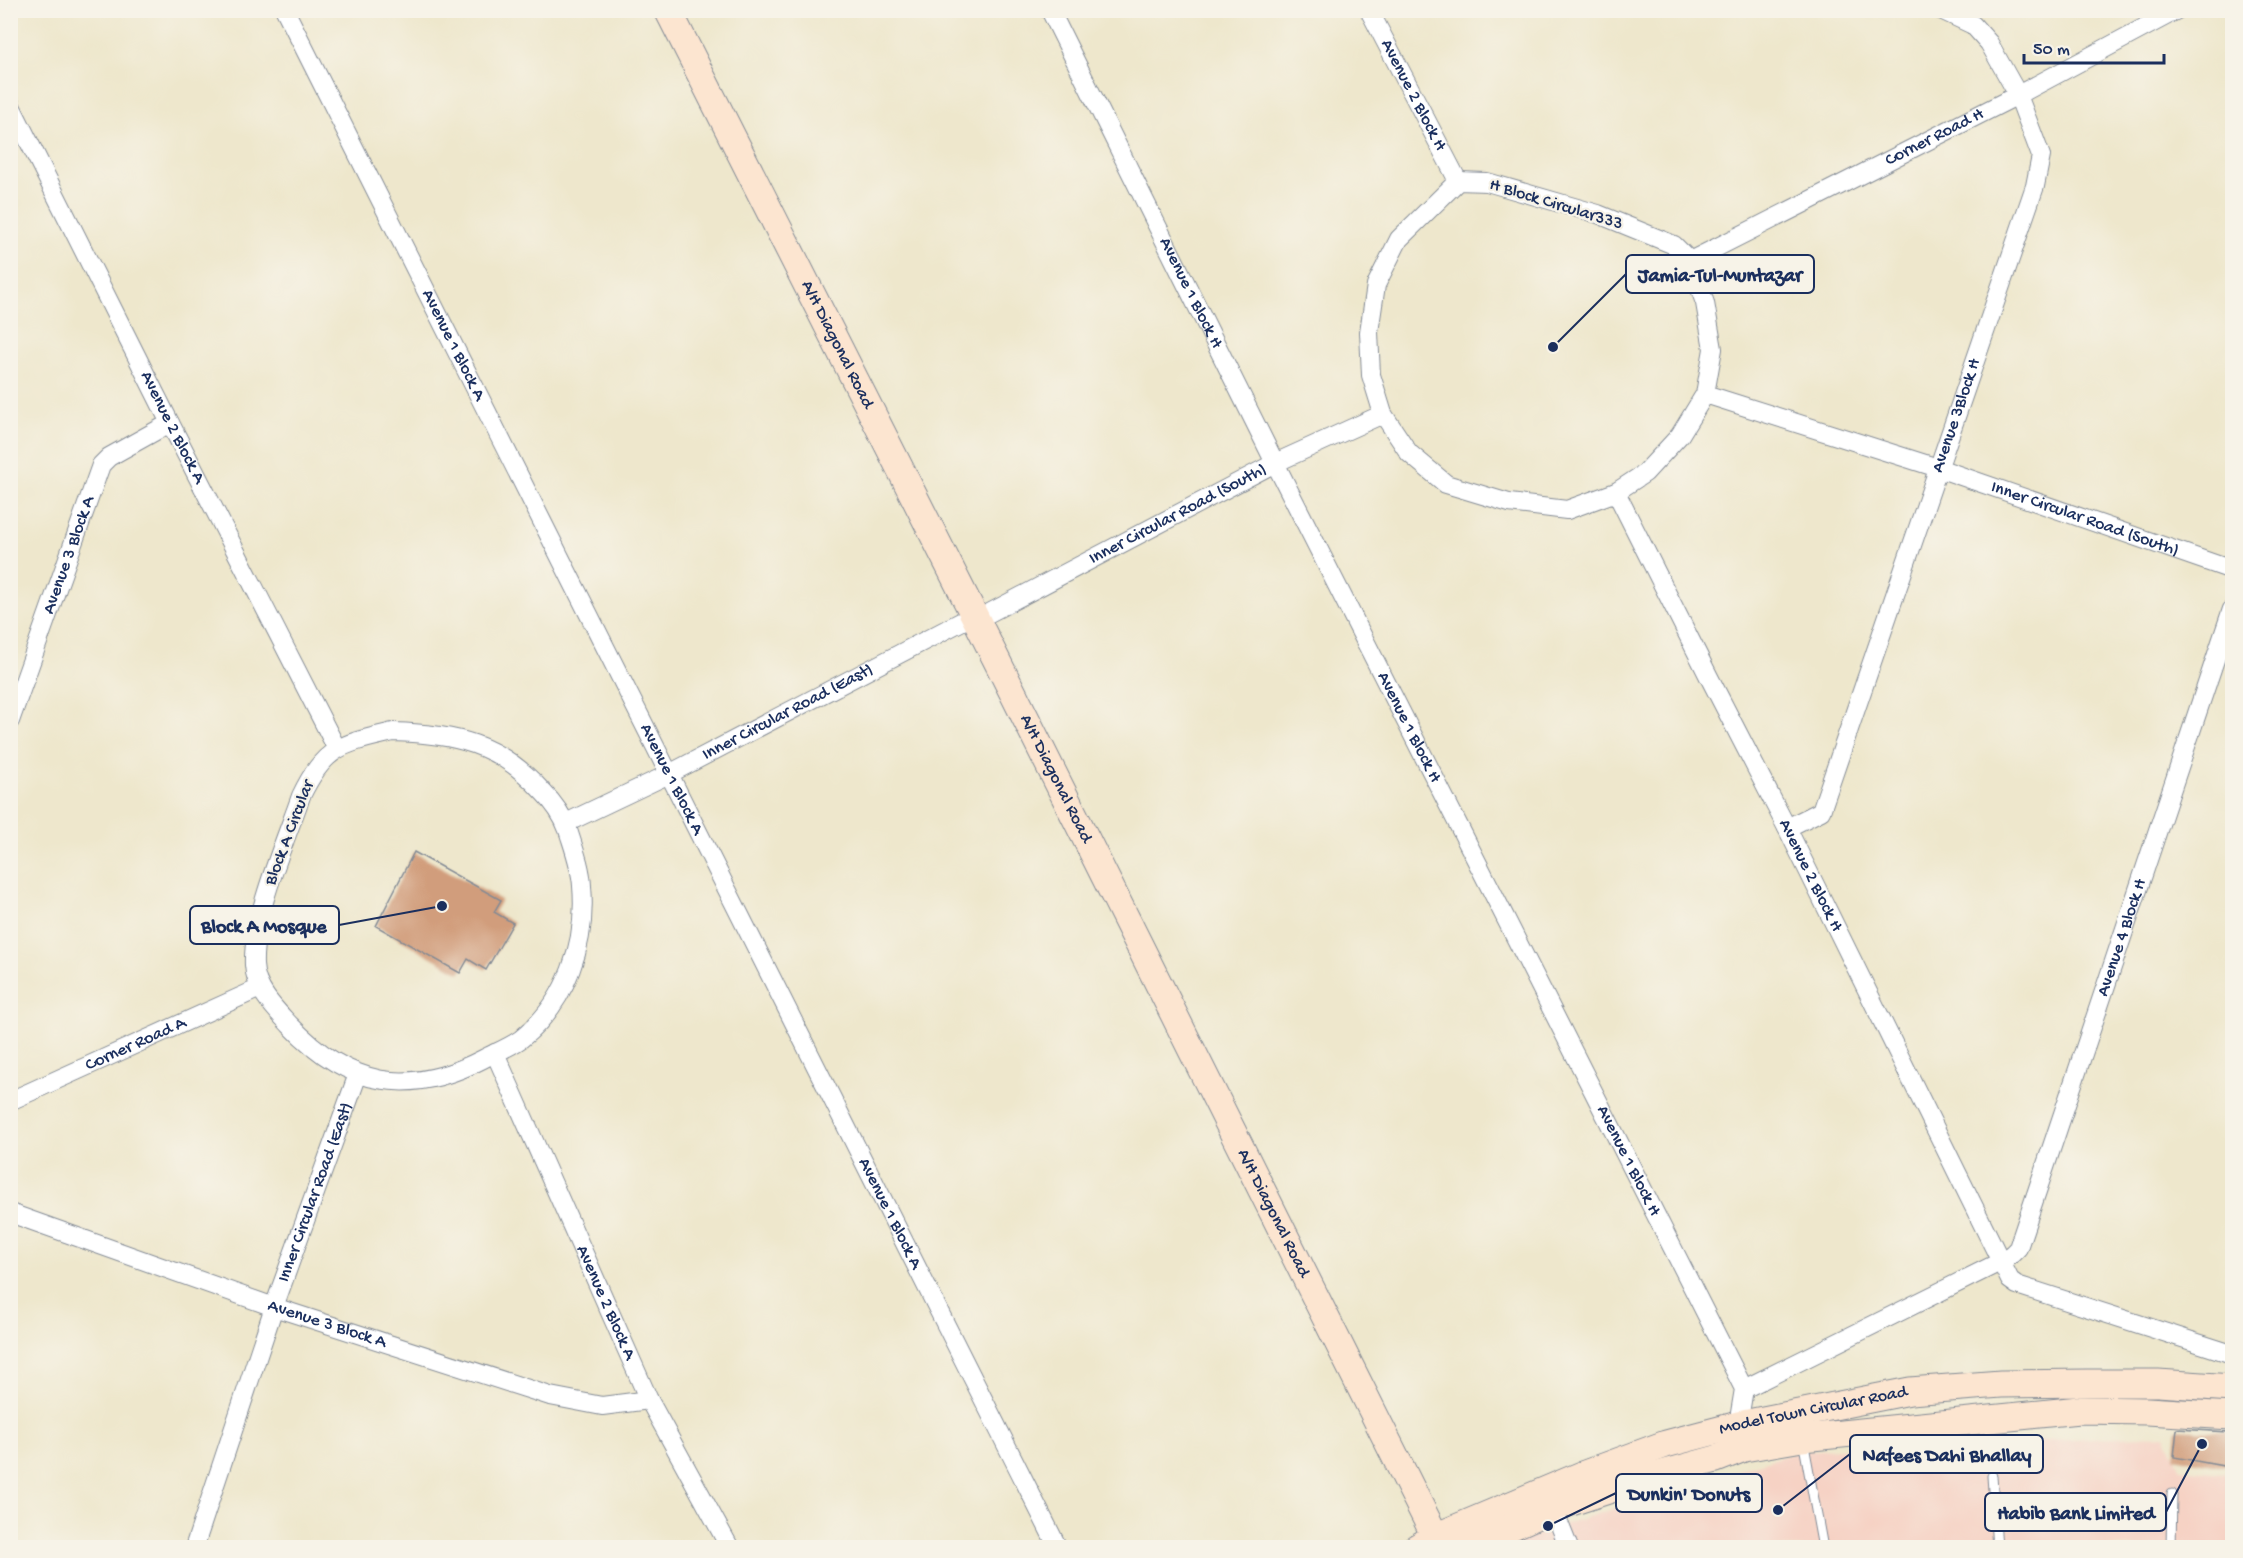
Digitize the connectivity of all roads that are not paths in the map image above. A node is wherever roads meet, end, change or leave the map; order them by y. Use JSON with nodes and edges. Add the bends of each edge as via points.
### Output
{"nodes":[{"id":1,"x":285,"y":10,"type":"edge"},
{"id":2,"x":668,"y":10,"type":"edge"},
{"id":3,"x":1050,"y":10,"type":"edge"},
{"id":4,"x":1369,"y":10,"type":"edge"},
{"id":5,"x":1941,"y":10,"type":"edge"},
{"id":6,"x":2177,"y":10,"type":"edge"},
{"id":7,"x":2018,"y":94,"type":"junction"},
{"id":8,"x":10,"y":104,"type":"edge"},
{"id":9,"x":1458,"y":181,"type":"junction"},
{"id":10,"x":1690,"y":261,"type":"junction"},
{"id":11,"x":1705,"y":394,"type":"junction"},
{"id":12,"x":1383,"y":414,"type":"junction"},
{"id":13,"x":170,"y":423,"type":"junction"},
{"id":14,"x":1275,"y":463,"type":"junction"},
{"id":15,"x":1938,"y":468,"type":"junction"},
{"id":16,"x":1616,"y":492,"type":"junction"},
{"id":17,"x":2232,"y":570,"type":"edge"},
{"id":18,"x":2232,"y":609,"type":"edge"},
{"id":19,"x":975,"y":618,"type":"junction"},
{"id":20,"x":10,"y":721,"type":"edge"},
{"id":21,"x":337,"y":749,"type":"junction"},
{"id":22,"x":669,"y":774,"type":"junction"},
{"id":23,"x":566,"y":823,"type":"junction"},
{"id":24,"x":1787,"y":828,"type":"junction"},
{"id":25,"x":260,"y":988,"type":"junction"},
{"id":26,"x":495,"y":1053,"type":"junction"},
{"id":27,"x":357,"y":1074,"type":"junction"},
{"id":28,"x":10,"y":1101,"type":"edge"},
{"id":29,"x":10,"y":1213,"type":"edge"},
{"id":30,"x":2002,"y":1261,"type":"junction"},
{"id":31,"x":274,"y":1307,"type":"junction"},
{"id":32,"x":2232,"y":1354,"type":"edge"},
{"id":33,"x":2232,"y":1388,"type":"edge"},
{"id":34,"x":1744,"y":1389,"type":"junction"},
{"id":35,"x":649,"y":1400,"type":"junction"},
{"id":36,"x":2232,"y":1416,"type":"edge"},
{"id":37,"x":1741,"y":1436,"type":"junction"},
{"id":38,"x":1802,"y":1438,"type":"junction"},
{"id":39,"x":1992,"y":1476,"type":"dead end"},
{"id":40,"x":2172,"y":1494,"type":"dead end"},
{"id":41,"x":1553,"y":1508,"type":"junction"},
{"id":42,"x":1431,"y":1544,"type":"edge"},
{"id":43,"x":194,"y":1548,"type":"edge"},
{"id":44,"x":730,"y":1548,"type":"edge"},
{"id":45,"x":1058,"y":1548,"type":"edge"},
{"id":46,"x":1464,"y":1548,"type":"edge"},
{"id":47,"x":1569,"y":1548,"type":"edge"},
{"id":48,"x":1823,"y":1548,"type":"edge"},
{"id":49,"x":1997,"y":1548,"type":"edge"},
{"id":50,"x":2171,"y":1548,"type":"edge"}],
"edges":[{"from":1,"to":22,"type":"street","name":"Avenue 1 Block A"},
{"from":2,"to":19,"type":"street","name":"A/H Diagonal Road"},
{"from":3,"to":14,"type":"street","name":"Avenue 1 Block H"},
{"from":4,"to":9,"type":"street","name":"Avenue 2 Block H"},
{"from":5,"to":7,"type":"street","name":"Avenue 3Block H","via":[[1973,25],[1989,43]]},
{"from":6,"to":7,"type":"street","name":"Corner Road H"},
{"from":7,"to":10,"type":"street","name":"Corner Road H"},
{"from":7,"to":15,"type":"street","name":"Avenue 3Block H","via":[[2041,156],[2035,186]]},
{"from":8,"to":13,"type":"street","name":"Avenue 2 Block A"},
{"from":9,"to":10,"type":"street","name":"H Block Circular333","via":[[1487,182],[1598,214],[1674,245]]},
{"from":9,"to":12,"type":"street","via":[[1399,239],[1376,285],[1369,332],[1371,375]]},
{"from":10,"to":11,"type":"street","via":[[1705,303],[1713,349]]},
{"from":11,"to":15,"type":"street","name":"Inner Circular Road (South)"},
{"from":11,"to":16,"type":"street","via":[[1680,435],[1645,472]]},
{"from":12,"to":14,"type":"street","name":"Inner Circular Road (South)"},
{"from":12,"to":16,"type":"street","via":[[1408,453],[1446,484],[1509,503],[1567,510]]},
{"from":13,"to":20,"type":"street","name":"Avenue 3 Block A","via":[[101,465]]},
{"from":13,"to":21,"type":"street","name":"Avenue 2 Block A"},
{"from":14,"to":19,"type":"street","name":"Inner Circular Road (South)"},
{"from":14,"to":34,"type":"street","name":"Avenue 1 Block H"},
{"from":15,"to":17,"type":"street","name":"Inner Circular Road (South)"},
{"from":15,"to":24,"type":"street","name":"Avenue 3Block H","via":[[1821,811]]},
{"from":16,"to":24,"type":"street","name":"Avenue 2 Block H"},
{"from":18,"to":30,"type":"street","name":"Avenue 4 Block H","via":[[2020,1241],[2013,1254]]},
{"from":19,"to":22,"type":"street","name":"Inner Circular Road (East)"},
{"from":19,"to":42,"type":"street","name":"A/H Diagonal Road"},
{"from":21,"to":23,"type":"street","name":"Block A Circular","via":[[393,732],[431,733],[475,743],[506,758],[532,780]]},
{"from":21,"to":25,"type":"street","name":"Block A Circular","via":[[321,760],[309,779],[266,899],[254,967]]},
{"from":22,"to":23,"type":"street","name":"Inner Circular Road (East)"},
{"from":22,"to":45,"type":"street","name":"Avenue 1 Block A"},
{"from":23,"to":26,"type":"street","name":"Block A Circular","via":[[582,886],[580,939],[574,962],[553,1004],[537,1024],[519,1041]]},
{"from":24,"to":30,"type":"street","name":"Avenue 2 Block H"},
{"from":25,"to":27,"type":"street","name":"Block A Circular","via":[[298,1033]]},
{"from":25,"to":28,"type":"street","name":"Corner Road A"},
{"from":26,"to":27,"type":"street","name":"Block A Circular","via":[[465,1068],[421,1080],[385,1081]]},
{"from":26,"to":35,"type":"street","name":"Avenue 2 Block A"},
{"from":27,"to":31,"type":"street","name":"Inner Circular Road (East)"},
{"from":29,"to":31,"type":"street","name":"Avenue 3 Block A"},
{"from":30,"to":32,"type":"street","name":"Avenue 2 Block H","via":[[2010,1280],[2017,1285]]},
{"from":30,"to":34,"type":"street"},
{"from":31,"to":35,"type":"street","name":"Avenue 3 Block A","via":[[550,1396],[602,1406]]},
{"from":31,"to":43,"type":"street","name":"Inner Circular Road (East)"},
{"from":33,"to":37,"type":"street","name":"Model Town Circular Road","via":[[2158,1383],[1989,1385],[1910,1391]]},
{"from":34,"to":37,"type":"street"},
{"from":35,"to":44,"type":"street","name":"Avenue 2 Block A"},
{"from":36,"to":38,"type":"street","name":"Model Town Circular Road","via":[[2079,1410]]},
{"from":37,"to":38,"type":"street","name":"Model Town Circular Road"},
{"from":37,"to":41,"type":"street","name":"Model Town Circular Road"},
{"from":37,"to":42,"type":"street","name":"Model Town Circular Road","via":[[1666,1444],[1592,1471]]},
{"from":38,"to":48,"type":"lane"},
{"from":39,"to":49,"type":"lane"},
{"from":40,"to":50,"type":"lane"},
{"from":41,"to":46,"type":"street","name":"Model Town Circular Road"},
{"from":41,"to":47,"type":"street"}]}
